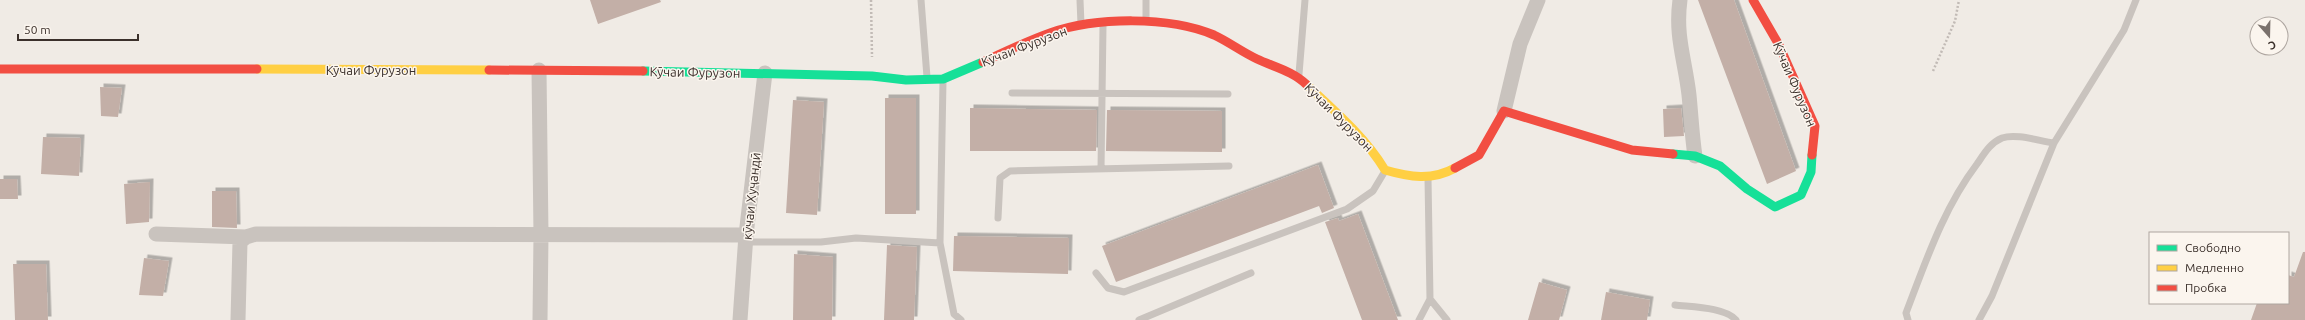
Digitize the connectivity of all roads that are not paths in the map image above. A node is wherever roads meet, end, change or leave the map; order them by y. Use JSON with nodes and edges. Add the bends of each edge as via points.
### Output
{"nodes":[{"id":1,"x":921,"y":0,"type":"edge"},
{"id":2,"x":1080,"y":0,"type":"edge"},
{"id":3,"x":1146,"y":0,"type":"edge"},
{"id":4,"x":1305,"y":0,"type":"edge"},
{"id":5,"x":1537,"y":0,"type":"edge"},
{"id":6,"x":1680,"y":0,"type":"edge"},
{"id":7,"x":1753,"y":0,"type":"edge"},
{"id":8,"x":2136,"y":0,"type":"edge"},
{"id":9,"x":1146,"y":21,"type":"junction"},
{"id":10,"x":1103,"y":24,"type":"junction"},
{"id":11,"x":1081,"y":25,"type":"junction"},
{"id":12,"x":0,"y":69,"type":"edge"},
{"id":13,"x":539,"y":70,"type":"junction"},
{"id":14,"x":765,"y":73,"type":"junction"},
{"id":15,"x":1298,"y":76,"type":"junction"},
{"id":16,"x":928,"y":79,"type":"junction"},
{"id":17,"x":943,"y":79,"type":"junction"},
{"id":18,"x":1012,"y":92,"type":"dead end"},
{"id":19,"x":1102,"y":92,"type":"junction"},
{"id":20,"x":1228,"y":94,"type":"dead end"},
{"id":21,"x":1504,"y":111,"type":"junction"},
{"id":22,"x":2054,"y":143,"type":"junction"},
{"id":23,"x":1695,"y":156,"type":"junction"},
{"id":24,"x":1229,"y":166,"type":"dead end"},
{"id":25,"x":1101,"y":169,"type":"junction"},
{"id":26,"x":1385,"y":170,"type":"junction"},
{"id":27,"x":1428,"y":177,"type":"junction"},
{"id":28,"x":998,"y":218,"type":"dead end"},
{"id":29,"x":156,"y":234,"type":"dead end"},
{"id":30,"x":541,"y":235,"type":"junction"},
{"id":31,"x":246,"y":237,"type":"junction"},
{"id":32,"x":746,"y":239,"type":"junction"},
{"id":33,"x":940,"y":243,"type":"junction"},
{"id":34,"x":1096,"y":273,"type":"dead end"},
{"id":35,"x":1251,"y":273,"type":"dead end"},
{"id":36,"x":1430,"y":299,"type":"junction"},
{"id":37,"x":1675,"y":305,"type":"dead end"},
{"id":38,"x":238,"y":320,"type":"edge"},
{"id":39,"x":540,"y":320,"type":"edge"},
{"id":40,"x":740,"y":320,"type":"edge"},
{"id":41,"x":961,"y":320,"type":"edge"},
{"id":42,"x":1139,"y":320,"type":"edge"},
{"id":43,"x":1419,"y":320,"type":"edge"},
{"id":44,"x":1447,"y":320,"type":"edge"},
{"id":45,"x":1736,"y":320,"type":"edge"},
{"id":46,"x":1908,"y":320,"type":"edge"},
{"id":47,"x":1979,"y":320,"type":"edge"}],
"edges":[{"from":1,"to":16,"type":"lane"},
{"from":2,"to":11,"type":"lane"},
{"from":3,"to":9,"type":"lane"},
{"from":4,"to":15,"type":"lane"},
{"from":5,"to":21,"type":"street","via":[[1520,44]]},
{"from":6,"to":23,"type":"street","via":[[1677,21],[1680,53],[1689,94]]},
{"from":7,"to":23,"type":"street","name":"Кӯчаи Фурузон","via":[[1779,46],[1816,126],[1811,172],[1802,196],[1775,207],[1747,189],[1720,166]]},
{"from":8,"to":22,"type":"lane","via":[[2124,30]]},
{"from":9,"to":10,"type":"street","name":"Кӯчаи Фурузон"},
{"from":9,"to":15,"type":"street","name":"Кӯчаи Фурузон","via":[[1184,26],[1214,35],[1257,59]]},
{"from":10,"to":11,"type":"street","name":"Кӯчаи Фурузон"},
{"from":10,"to":19,"type":"lane"},
{"from":11,"to":17,"type":"street","name":"Кӯчаи Фурузон","via":[[1050,33]]},
{"from":12,"to":13,"type":"street","name":"Кӯчаи Фурузон"},
{"from":13,"to":14,"type":"street","name":"Кӯчаи Фурузон"},
{"from":13,"to":30,"type":"street"},
{"from":14,"to":16,"type":"street","name":"Кӯчаи Фурузон"},
{"from":14,"to":32,"type":"street","name":"кӯчаи Хуҷандӣ"},
{"from":15,"to":26,"type":"street","name":"Кӯчаи Фурузон","via":[[1348,123],[1375,153]]},
{"from":16,"to":17,"type":"street","name":"Кӯчаи Фурузон"},
{"from":17,"to":33,"type":"lane"},
{"from":18,"to":19,"type":"lane"},
{"from":19,"to":20,"type":"lane"},
{"from":19,"to":25,"type":"lane"},
{"from":21,"to":23,"type":"street","name":"Кӯчаи Фурузон","via":[[1632,150]]},
{"from":21,"to":27,"type":"street","via":[[1479,155],[1448,172]]},
{"from":22,"to":46,"type":"lane","via":[[2016,137],[2004,138],[1992,144],[1961,185],[1938,227],[1906,313]]},
{"from":22,"to":47,"type":"lane","via":[[1992,296]]},
{"from":24,"to":25,"type":"lane"},
{"from":25,"to":28,"type":"lane","via":[[1010,171],[1000,178]]},
{"from":26,"to":27,"type":"street","via":[[1403,175]]},
{"from":26,"to":34,"type":"lane","via":[[1373,191],[1347,209],[1124,292],[1108,288]]},
{"from":27,"to":36,"type":"lane"},
{"from":29,"to":31,"type":"street"},
{"from":30,"to":31,"type":"street","via":[[256,234]]},
{"from":30,"to":32,"type":"street"},
{"from":30,"to":39,"type":"street"},
{"from":31,"to":38,"type":"street","via":[[240,242]]},
{"from":32,"to":33,"type":"lane","via":[[821,242],[856,238]]},
{"from":32,"to":40,"type":"street","name":"кӯчаи Хуҷандӣ"},
{"from":33,"to":41,"type":"lane","via":[[954,314]]},
{"from":35,"to":42,"type":"lane"},
{"from":36,"to":43,"type":"lane"},
{"from":36,"to":44,"type":"lane"},
{"from":37,"to":45,"type":"lane","via":[[1716,310]]}]}
